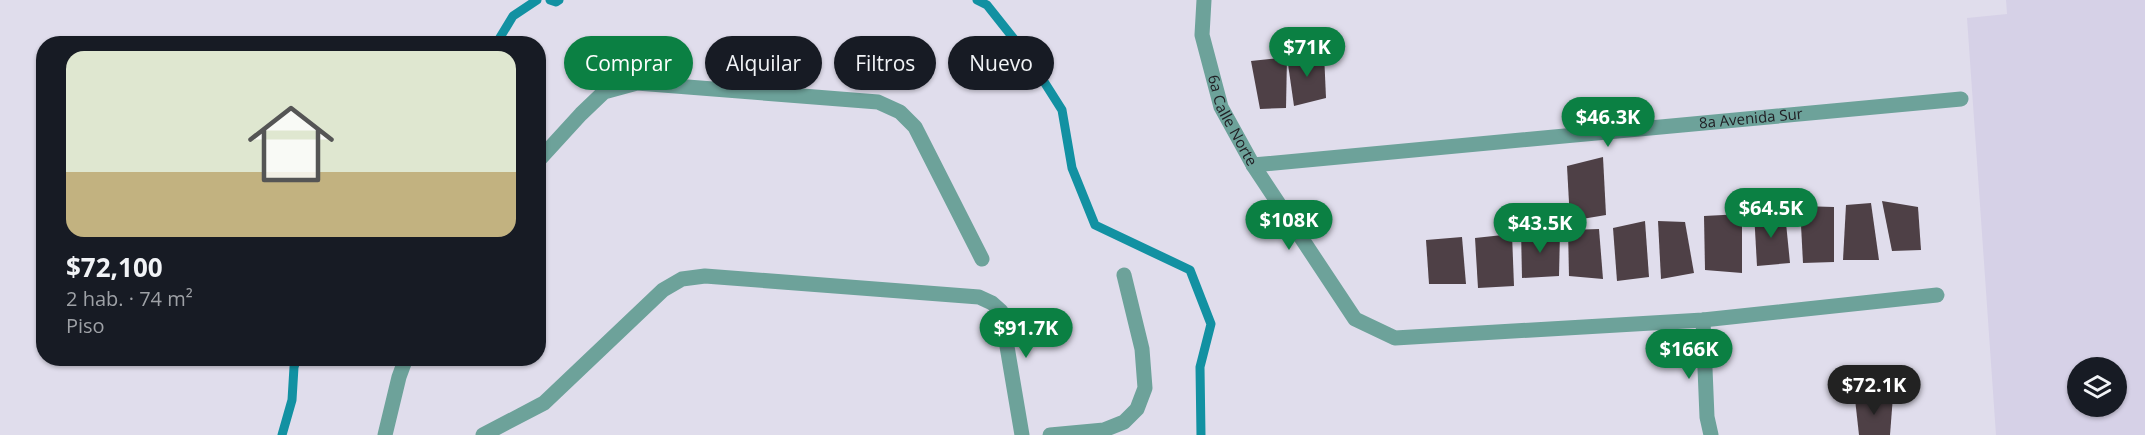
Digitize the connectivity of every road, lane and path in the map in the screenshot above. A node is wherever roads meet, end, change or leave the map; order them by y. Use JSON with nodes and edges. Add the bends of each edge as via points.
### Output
{"nodes":[{"id":1,"x":1204,"y":0,"type":"edge"},
{"id":2,"x":1961,"y":99,"type":"dead end"},
{"id":3,"x":546,"y":152,"type":"edge"},
{"id":4,"x":1253,"y":165,"type":"junction"},
{"id":5,"x":982,"y":259,"type":"dead end"},
{"id":6,"x":1124,"y":275,"type":"dead end"},
{"id":7,"x":1937,"y":295,"type":"dead end"},
{"id":8,"x":1702,"y":320,"type":"junction"},
{"id":9,"x":403,"y":366,"type":"edge"},
{"id":10,"x":385,"y":435,"type":"edge"},
{"id":11,"x":483,"y":435,"type":"edge"},
{"id":12,"x":1022,"y":435,"type":"edge"},
{"id":13,"x":1050,"y":435,"type":"edge"},
{"id":14,"x":1711,"y":435,"type":"edge"}],
"edges":[{"from":1,"to":4,"type":"street","name":"6a Calle Norte","via":[[1202,35],[1221,107]]},
{"from":2,"to":4,"type":"street","name":"8a Avenida Sur"},
{"from":3,"to":5,"type":"street","via":[[604,92],[637,83],[878,102],[900,112],[915,127]]},
{"from":4,"to":8,"type":"street","name":"6a Calle Norte","via":[[1354,319],[1395,338]]},
{"from":6,"to":13,"type":"street","via":[[1142,349],[1145,388],[1137,409],[1124,422],[1104,430]]},
{"from":7,"to":8,"type":"street"},
{"from":8,"to":14,"type":"street"},
{"from":9,"to":10,"type":"street"},
{"from":11,"to":12,"type":"street","via":[[544,402],[663,290],[682,279],[705,276],[979,297],[992,303],[1001,311]]}]}
